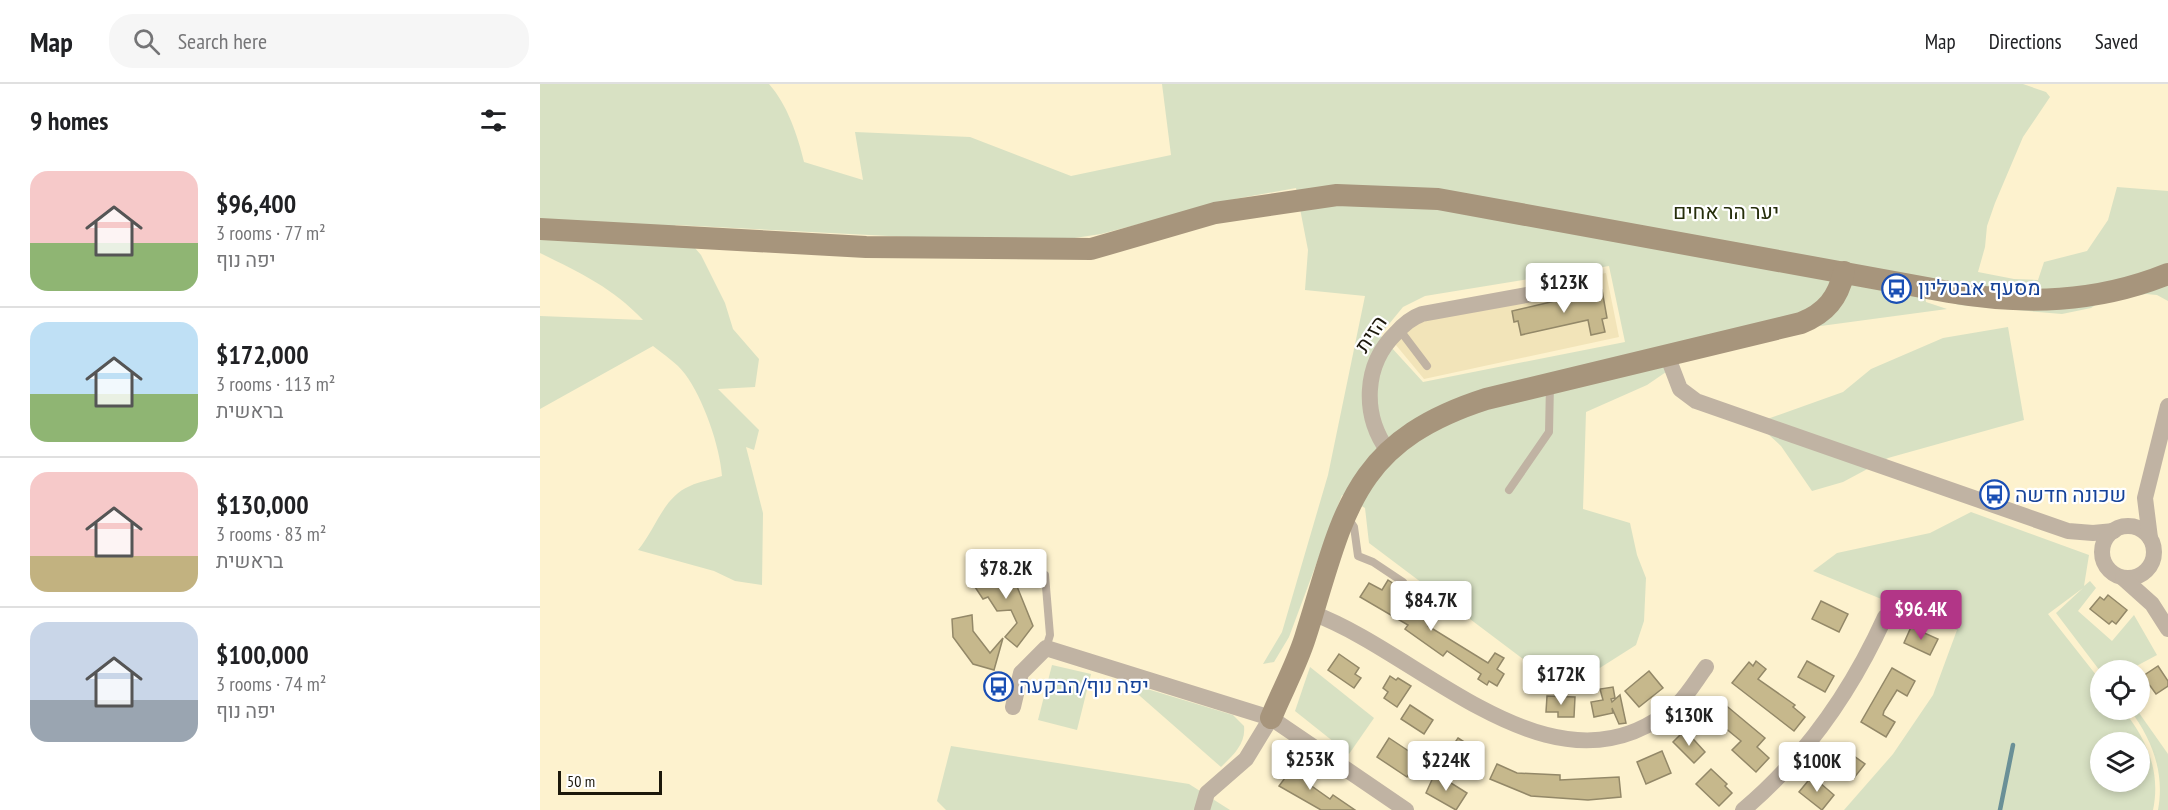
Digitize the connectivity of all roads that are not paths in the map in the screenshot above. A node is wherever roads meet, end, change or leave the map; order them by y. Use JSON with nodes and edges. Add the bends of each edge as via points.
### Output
{"nodes":[{"id":1,"x":540,"y":229,"type":"edge"},
{"id":2,"x":1844,"y":272,"type":"junction"},
{"id":3,"x":2168,"y":274,"type":"edge"},
{"id":4,"x":1559,"y":289,"type":"dead end"},
{"id":5,"x":1399,"y":329,"type":"junction"},
{"id":6,"x":1667,"y":355,"type":"junction"},
{"id":7,"x":1427,"y":366,"type":"dead end"},
{"id":8,"x":1550,"y":383,"type":"junction"},
{"id":9,"x":2168,"y":405,"type":"edge"},
{"id":10,"x":1388,"y":451,"type":"junction"},
{"id":11,"x":1509,"y":490,"type":"dead end"},
{"id":12,"x":2145,"y":494,"type":"junction"},
{"id":13,"x":1345,"y":514,"type":"junction"},
{"id":14,"x":2118,"y":528,"type":"junction"},
{"id":15,"x":2068,"y":531,"type":"junction"},
{"id":16,"x":2150,"y":537,"type":"junction"},
{"id":17,"x":2104,"y":562,"type":"junction"},
{"id":18,"x":2150,"y":567,"type":"junction"},
{"id":19,"x":1045,"y":575,"type":"dead end"},
{"id":20,"x":2123,"y":578,"type":"junction"},
{"id":21,"x":1403,"y":582,"type":"dead end"},
{"id":22,"x":2152,"y":604,"type":"junction"},
{"id":23,"x":1312,"y":613,"type":"junction"},
{"id":24,"x":1885,"y":617,"type":"dead end"},
{"id":25,"x":2168,"y":629,"type":"edge"},
{"id":26,"x":1046,"y":648,"type":"junction"},
{"id":27,"x":1706,"y":668,"type":"dead end"},
{"id":28,"x":1012,"y":707,"type":"dead end"},
{"id":29,"x":1271,"y":718,"type":"junction"},
{"id":30,"x":1202,"y":810,"type":"edge"},
{"id":31,"x":1406,"y":810,"type":"edge"},
{"id":32,"x":1743,"y":810,"type":"edge"}],
"edges":[{"from":1,"to":2,"type":"main road","via":[[866,247],[1091,249],[1215,213],[1337,195],[1388,196],[1438,199]]},
{"from":2,"to":3,"type":"main road","via":[[1979,297],[2035,301],[2113,292]]},
{"from":2,"to":6,"type":"main road","via":[[1832,302],[1811,319]]},
{"from":4,"to":5,"type":"street","name":"הזית","via":[[1420,314]]},
{"from":5,"to":7,"type":"lane"},
{"from":5,"to":10,"type":"street","name":"הזית","via":[[1380,355],[1369,391],[1373,425]]},
{"from":6,"to":8,"type":"main road"},
{"from":6,"to":15,"type":"street","via":[[1680,389],[1693,400]]},
{"from":8,"to":10,"type":"main road","via":[[1454,409],[1427,422]]},
{"from":8,"to":11,"type":"lane","via":[[1549,432]]},
{"from":9,"to":12,"type":"street"},
{"from":10,"to":13,"type":"main road","via":[[1365,477]]},
{"from":12,"to":14,"type":"street","via":[[2136,513]]},
{"from":12,"to":16,"type":"street"},
{"from":13,"to":21,"type":"lane","via":[[1354,527],[1358,556]]},
{"from":13,"to":23,"type":"main road"},
{"from":14,"to":15,"type":"street","via":[[2093,533]]},
{"from":14,"to":16,"type":"street","via":[[2139,528]]},
{"from":14,"to":17,"type":"street","via":[[2102,547]]},
{"from":15,"to":17,"type":"street"},
{"from":16,"to":18,"type":"street","via":[[2155,552]]},
{"from":17,"to":20,"type":"street","via":[[2110,571]]},
{"from":18,"to":20,"type":"street","via":[[2139,577]]},
{"from":18,"to":22,"type":"street"},
{"from":19,"to":26,"type":"lane","via":[[1050,635]]},
{"from":20,"to":22,"type":"street"},
{"from":22,"to":25,"type":"street"},
{"from":23,"to":27,"type":"street","via":[[1371,641],[1490,722],[1553,746],[1586,749],[1618,743],[1649,729],[1678,704]]},
{"from":23,"to":29,"type":"main road"},
{"from":24,"to":32,"type":"street","via":[[1864,662],[1827,720],[1785,771]]},
{"from":26,"to":28,"type":"street","via":[[1021,673]]},
{"from":26,"to":29,"type":"street"},
{"from":29,"to":30,"type":"street","via":[[1246,759],[1207,793]]},
{"from":29,"to":31,"type":"street"}]}
